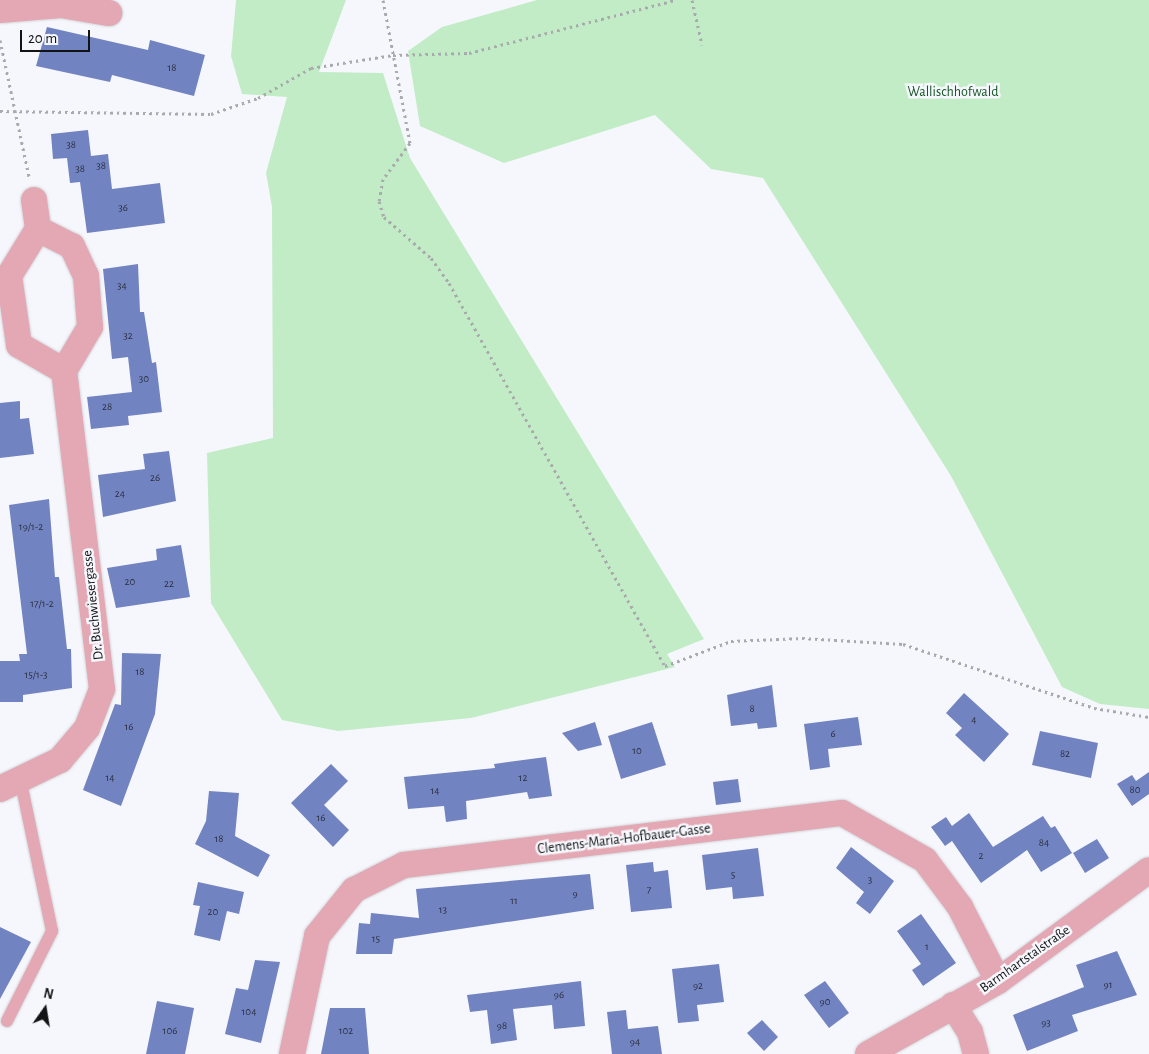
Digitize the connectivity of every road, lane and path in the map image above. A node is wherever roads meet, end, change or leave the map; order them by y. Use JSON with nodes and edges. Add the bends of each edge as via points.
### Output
{"nodes":[{"id":1,"x":382,"y":0,"type":"edge"},
{"id":2,"x":676,"y":0,"type":"edge"},
{"id":3,"x":692,"y":0,"type":"edge"},
{"id":4,"x":0,"y":10,"type":"edge"},
{"id":5,"x":109,"y":13,"type":"dead end"},
{"id":6,"x":0,"y":40,"type":"edge"},
{"id":7,"x":702,"y":45,"type":"dead end"},
{"id":8,"x":393,"y":54,"type":"junction"},
{"id":9,"x":17,"y":110,"type":"junction"},
{"id":10,"x":0,"y":111,"type":"edge"},
{"id":11,"x":34,"y":200,"type":"joint"},
{"id":12,"x":38,"y":229,"type":"junction"},
{"id":13,"x":64,"y":371,"type":"junction"},
{"id":14,"x":1149,"y":717,"type":"edge"},
{"id":15,"x":10,"y":786,"type":"edge"},
{"id":16,"x":1149,"y":870,"type":"edge"},
{"id":17,"x":998,"y":981,"type":"junction"},
{"id":18,"x":953,"y":1005,"type":"junction"},
{"id":19,"x":6,"y":1021,"type":"dead end"},
{"id":20,"x":292,"y":1054,"type":"edge"},
{"id":21,"x":868,"y":1054,"type":"edge"},
{"id":22,"x":976,"y":1054,"type":"edge"}],
"edges":[{"from":1,"to":8,"type":"path"},
{"from":2,"to":8,"type":"path","via":[[469,53]]},
{"from":3,"to":7,"type":"path"},
{"from":4,"to":5,"type":"street","via":[[46,5]]},
{"from":6,"to":9,"type":"path"},
{"from":8,"to":9,"type":"path","via":[[311,68],[258,98],[211,114]]},
{"from":8,"to":14,"type":"path","via":[[410,143],[383,179],[379,201],[384,217],[430,258],[449,283],[665,666],[731,641],[802,638],[903,644],[1094,708]]},
{"from":9,"to":10,"type":"path"},
{"from":9,"to":11,"type":"path"},
{"from":11,"to":12,"type":"street"},
{"from":12,"to":13,"type":"street","via":[[72,246],[86,276],[90,328]]},
{"from":12,"to":13,"type":"street","via":[[8,276],[19,345]]},
{"from":13,"to":15,"type":"street","name":"Dr. Buchwiesergasse","via":[[102,689],[87,728],[60,760]]},
{"from":15,"to":19,"type":"lane","via":[[52,931]]},
{"from":16,"to":17,"type":"street","name":"Barmhartstalstraße"},
{"from":17,"to":18,"type":"street","name":"Barmhartstalstraße"},
{"from":17,"to":20,"type":"street","name":"Clemens-Maria-Hofbauer-Gasse","via":[[960,908],[925,860],[842,813],[404,865],[354,890],[317,936]]},
{"from":18,"to":21,"type":"street","name":"Barmhartstalstraße"},
{"from":18,"to":22,"type":"street","via":[[970,1032]]}]}
